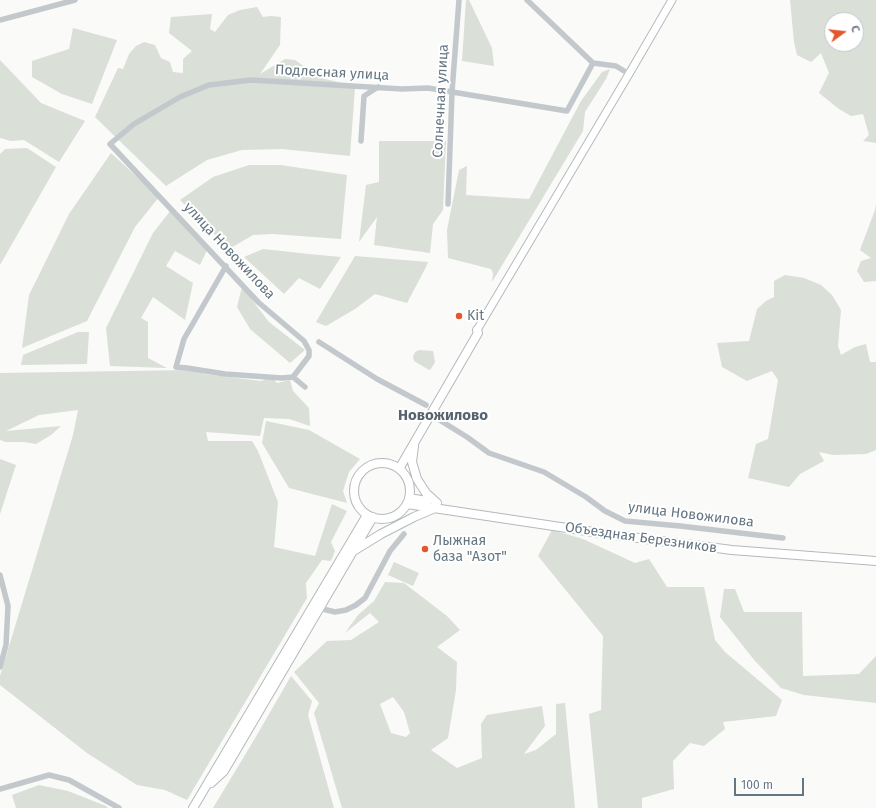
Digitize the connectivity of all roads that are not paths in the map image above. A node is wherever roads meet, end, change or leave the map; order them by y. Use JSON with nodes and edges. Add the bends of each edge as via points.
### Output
{"nodes":[{"id":1,"x":75,"y":0,"type":"edge"},
{"id":2,"x":459,"y":0,"type":"edge"},
{"id":3,"x":527,"y":0,"type":"edge"},
{"id":4,"x":668,"y":2,"type":"edge"},
{"id":5,"x":0,"y":20,"type":"edge"},
{"id":6,"x":594,"y":63,"type":"junction"},
{"id":7,"x":629,"y":74,"type":"junction"},
{"id":8,"x":378,"y":87,"type":"junction"},
{"id":9,"x":452,"y":92,"type":"junction"},
{"id":10,"x":361,"y":141,"type":"dead end"},
{"id":11,"x":110,"y":144,"type":"joint"},
{"id":12,"x":448,"y":204,"type":"dead end"},
{"id":13,"x":226,"y":266,"type":"junction"},
{"id":14,"x":477,"y":330,"type":"junction"},
{"id":15,"x":318,"y":342,"type":"dead end"},
{"id":16,"x":293,"y":377,"type":"junction"},
{"id":17,"x":306,"y":386,"type":"dead end"},
{"id":18,"x":426,"y":405,"type":"dead end"},
{"id":19,"x":433,"y":416,"type":"dead end"},
{"id":20,"x":414,"y":442,"type":"junction"},
{"id":21,"x":397,"y":468,"type":"junction"},
{"id":22,"x":408,"y":501,"type":"junction"},
{"id":23,"x":436,"y":506,"type":"junction"},
{"id":24,"x":370,"y":516,"type":"junction"},
{"id":25,"x":404,"y":534,"type":"dead end"},
{"id":26,"x":783,"y":538,"type":"dead end"},
{"id":27,"x":353,"y":551,"type":"junction"},
{"id":28,"x":876,"y":557,"type":"edge"},
{"id":29,"x":876,"y":560,"type":"edge"},
{"id":30,"x":0,"y":575,"type":"edge"},
{"id":31,"x":319,"y":608,"type":"junction"},
{"id":32,"x":0,"y":667,"type":"edge"},
{"id":33,"x":0,"y":789,"type":"edge"},
{"id":34,"x":205,"y":789,"type":"junction"},
{"id":35,"x":119,"y":808,"type":"edge"},
{"id":36,"x":193,"y":808,"type":"edge"}],
"edges":[{"from":1,"to":5,"type":"street"},
{"from":2,"to":9,"type":"street","name":"Солнечная улица"},
{"from":3,"to":6,"type":"street"},
{"from":4,"to":7,"type":"main road"},
{"from":6,"to":7,"type":"street","via":[[616,66]]},
{"from":6,"to":9,"type":"street","name":"Подлесная улица","via":[[567,111]]},
{"from":7,"to":14,"type":"main road"},
{"from":8,"to":9,"type":"street","name":"Подлесная улица","via":[[428,88]]},
{"from":8,"to":10,"type":"street","via":[[364,96]]},
{"from":8,"to":11,"type":"street","name":"Подлесная улица","via":[[251,80],[209,85],[180,97],[134,124]]},
{"from":9,"to":12,"type":"street","name":"Солнечная улица"},
{"from":11,"to":13,"type":"street","name":"улица Новожилова"},
{"from":13,"to":16,"type":"street","name":"улица Новожилова","via":[[258,302],[304,341],[309,356]]},
{"from":13,"to":16,"type":"street","via":[[184,339],[176,367],[225,374]]},
{"from":14,"to":20,"type":"highway","via":[[478,333]]},
{"from":14,"to":21,"type":"highway"},
{"from":15,"to":18,"type":"street","via":[[377,379]]},
{"from":16,"to":17,"type":"street"},
{"from":19,"to":26,"type":"street","name":"улица Новожилова","via":[[489,453],[544,472],[625,522]]},
{"from":20,"to":21,"type":"highway"},
{"from":20,"to":23,"type":"highway","via":[[412,462],[417,479]]},
{"from":21,"to":22,"type":"highway","via":[[409,484]]},
{"from":21,"to":24,"type":"highway","via":[[378,464],[369,466],[359,476],[354,488],[355,498],[358,506]]},
{"from":22,"to":23,"type":"highway","name":"Объездная Березников"},
{"from":22,"to":24,"type":"highway","via":[[399,513],[391,518]]},
{"from":23,"to":27,"type":"highway"},
{"from":23,"to":28,"type":"highway","name":"Объездная Березников","via":[[599,530]]},
{"from":23,"to":29,"type":"highway","name":"Объездная Березников","via":[[607,534],[732,550]]},
{"from":24,"to":27,"type":"highway"},
{"from":24,"to":34,"type":"highway"},
{"from":25,"to":31,"type":"street","via":[[390,551],[365,598],[346,610],[334,612]]},
{"from":27,"to":31,"type":"highway"},
{"from":30,"to":32,"type":"street","via":[[8,606],[6,646]]},
{"from":31,"to":34,"type":"highway","via":[[224,771]]},
{"from":33,"to":35,"type":"street","via":[[49,775],[69,780]]},
{"from":34,"to":36,"type":"highway"}]}
